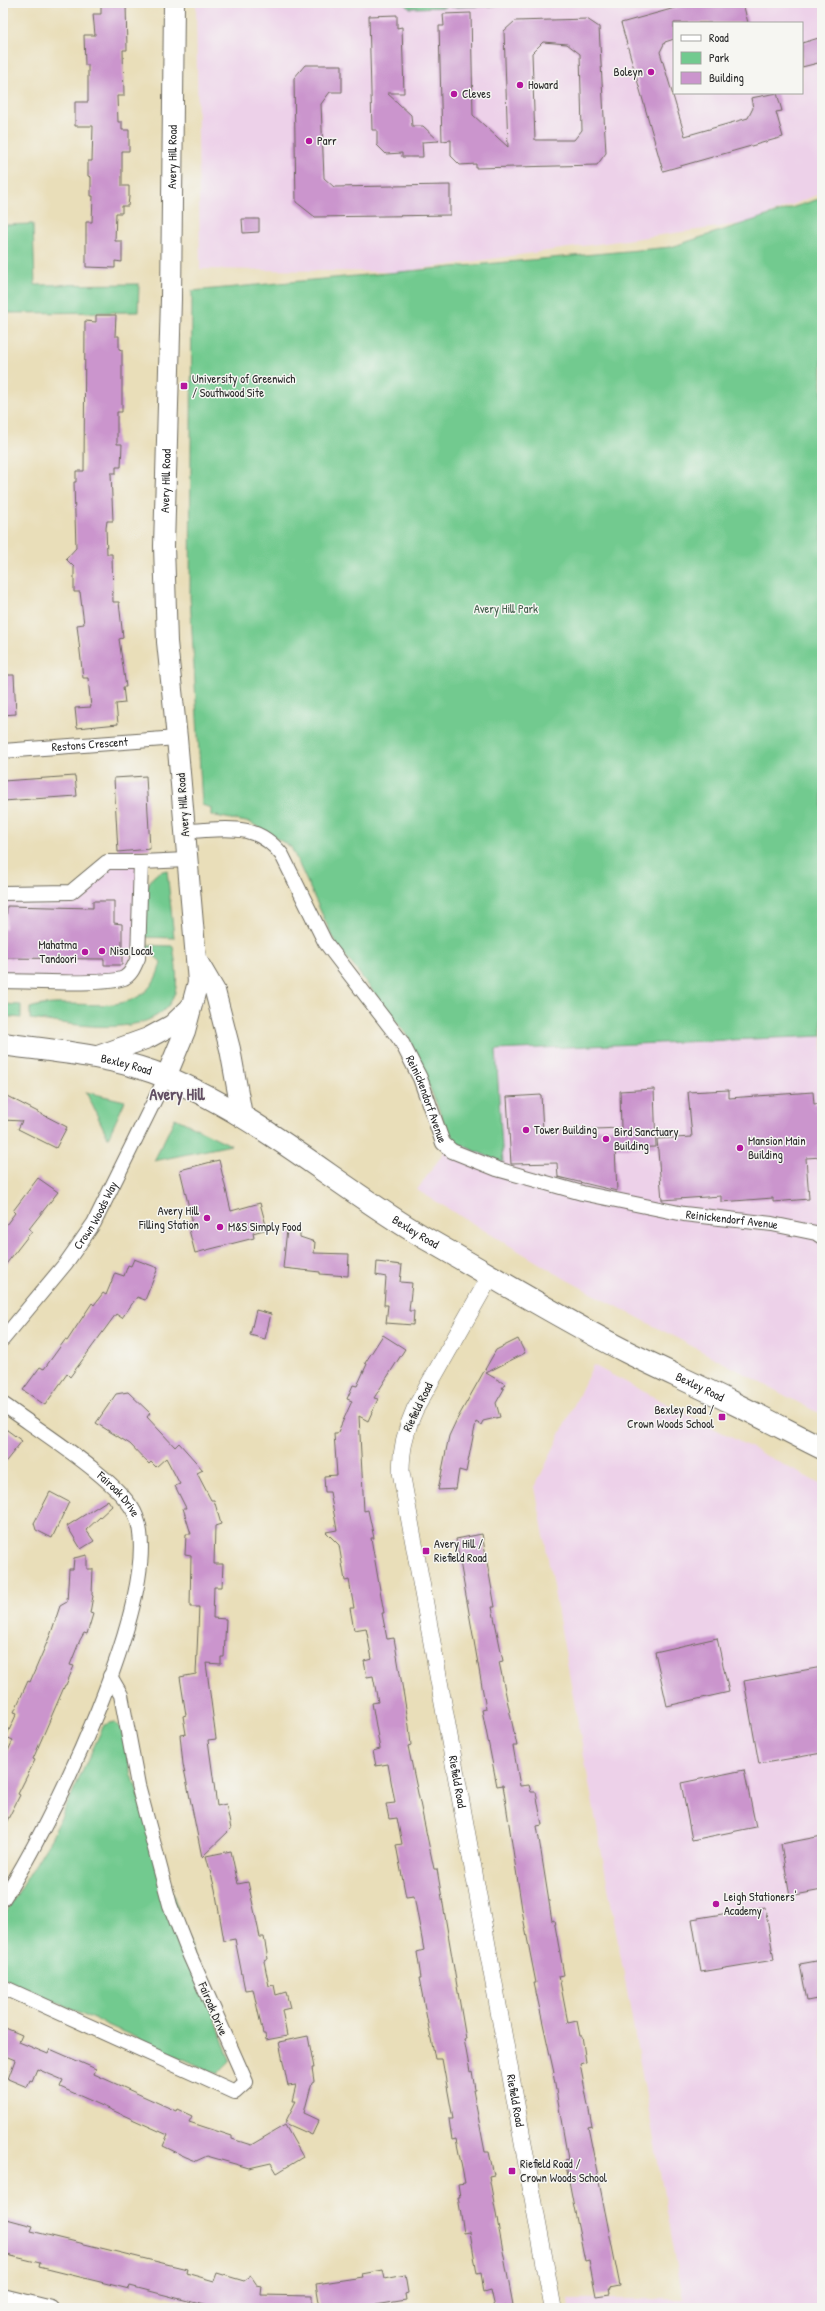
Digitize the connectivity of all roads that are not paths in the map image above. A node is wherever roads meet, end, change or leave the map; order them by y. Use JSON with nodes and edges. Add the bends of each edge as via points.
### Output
{"nodes":[{"id":1,"x":174,"y":3,"type":"edge"},
{"id":2,"x":177,"y":738,"type":"junction"},
{"id":3,"x":3,"y":751,"type":"edge"},
{"id":4,"x":185,"y":831,"type":"junction"},
{"id":5,"x":187,"y":860,"type":"junction"},
{"id":6,"x":141,"y":862,"type":"junction"},
{"id":7,"x":3,"y":892,"type":"edge"},
{"id":8,"x":196,"y":958,"type":"junction"},
{"id":9,"x":3,"y":981,"type":"edge"},
{"id":10,"x":193,"y":1005,"type":"junction"},
{"id":11,"x":3,"y":1044,"type":"edge"},
{"id":12,"x":95,"y":1058,"type":"junction"},
{"id":13,"x":166,"y":1078,"type":"junction"},
{"id":14,"x":242,"y":1115,"type":"junction"},
{"id":15,"x":822,"y":1237,"type":"edge"},
{"id":16,"x":491,"y":1275,"type":"junction"},
{"id":17,"x":3,"y":1339,"type":"edge"},
{"id":18,"x":3,"y":1404,"type":"edge"},
{"id":19,"x":822,"y":1448,"type":"edge"},
{"id":20,"x":110,"y":1676,"type":"junction"},
{"id":21,"x":3,"y":1899,"type":"edge"},
{"id":22,"x":3,"y":1987,"type":"edge"},
{"id":23,"x":3,"y":2296,"type":"edge"},
{"id":24,"x":52,"y":2308,"type":"edge"},
{"id":25,"x":553,"y":2308,"type":"edge"}],
"edges":[{"from":1,"to":2,"type":"main road","name":"Avery Hill Road","via":[[171,299],[164,546],[167,642]]},
{"from":2,"to":3,"type":"street","name":"Restons Crescent"},
{"from":2,"to":4,"type":"main road","name":"Avery Hill Road"},
{"from":4,"to":5,"type":"main road","name":"Avery Hill Road"},
{"from":4,"to":15,"type":"street","name":"Reinickendorf Avenue","via":[[241,828],[260,834],[273,844],[282,855],[325,942],[401,1041],[420,1078],[443,1143],[452,1151],[497,1169],[582,1193],[684,1214],[772,1224]]},
{"from":5,"to":6,"type":"street"},
{"from":5,"to":8,"type":"main road","name":"Avery Hill Road"},
{"from":6,"to":7,"type":"street","via":[[108,862],[71,892]]},
{"from":6,"to":9,"type":"street","via":[[138,958],[132,972],[123,978],[106,982]]},
{"from":8,"to":10,"type":"main road","name":"Avery Hill Road","via":[[198,982]]},
{"from":8,"to":14,"type":"main road","name":"Avery Hill Road","via":[[215,991],[230,1049]]},
{"from":10,"to":12,"type":"main road","via":[[172,1025],[148,1038]]},
{"from":10,"to":13,"type":"main road","name":"Avery Hill Road"},
{"from":11,"to":12,"type":"main road","name":"Bexley Road"},
{"from":12,"to":13,"type":"main road","name":"Bexley Road","via":[[132,1066]]},
{"from":13,"to":14,"type":"main road","name":"Bexley Road"},
{"from":13,"to":17,"type":"street","name":"Crown Woods Way","via":[[94,1223],[66,1264]]},
{"from":14,"to":16,"type":"main road","name":"Bexley Road","via":[[288,1144],[362,1198]]},
{"from":16,"to":19,"type":"main road","name":"Bexley Road","via":[[627,1352]]},
{"from":16,"to":25,"type":"street","name":"Riefield Road","via":[[415,1409],[400,1452],[401,1472]]},
{"from":18,"to":20,"type":"street","name":"Fairoak Drive","via":[[112,1484],[137,1516],[142,1548],[141,1565],[131,1610]]},
{"from":20,"to":21,"type":"street","name":"Fairoak Drive","via":[[55,1806]]},
{"from":20,"to":22,"type":"street","name":"Fairoak Drive","via":[[121,1694],[138,1785],[170,1905],[246,2082],[235,2092]]},
{"from":23,"to":24,"type":"street"}]}
